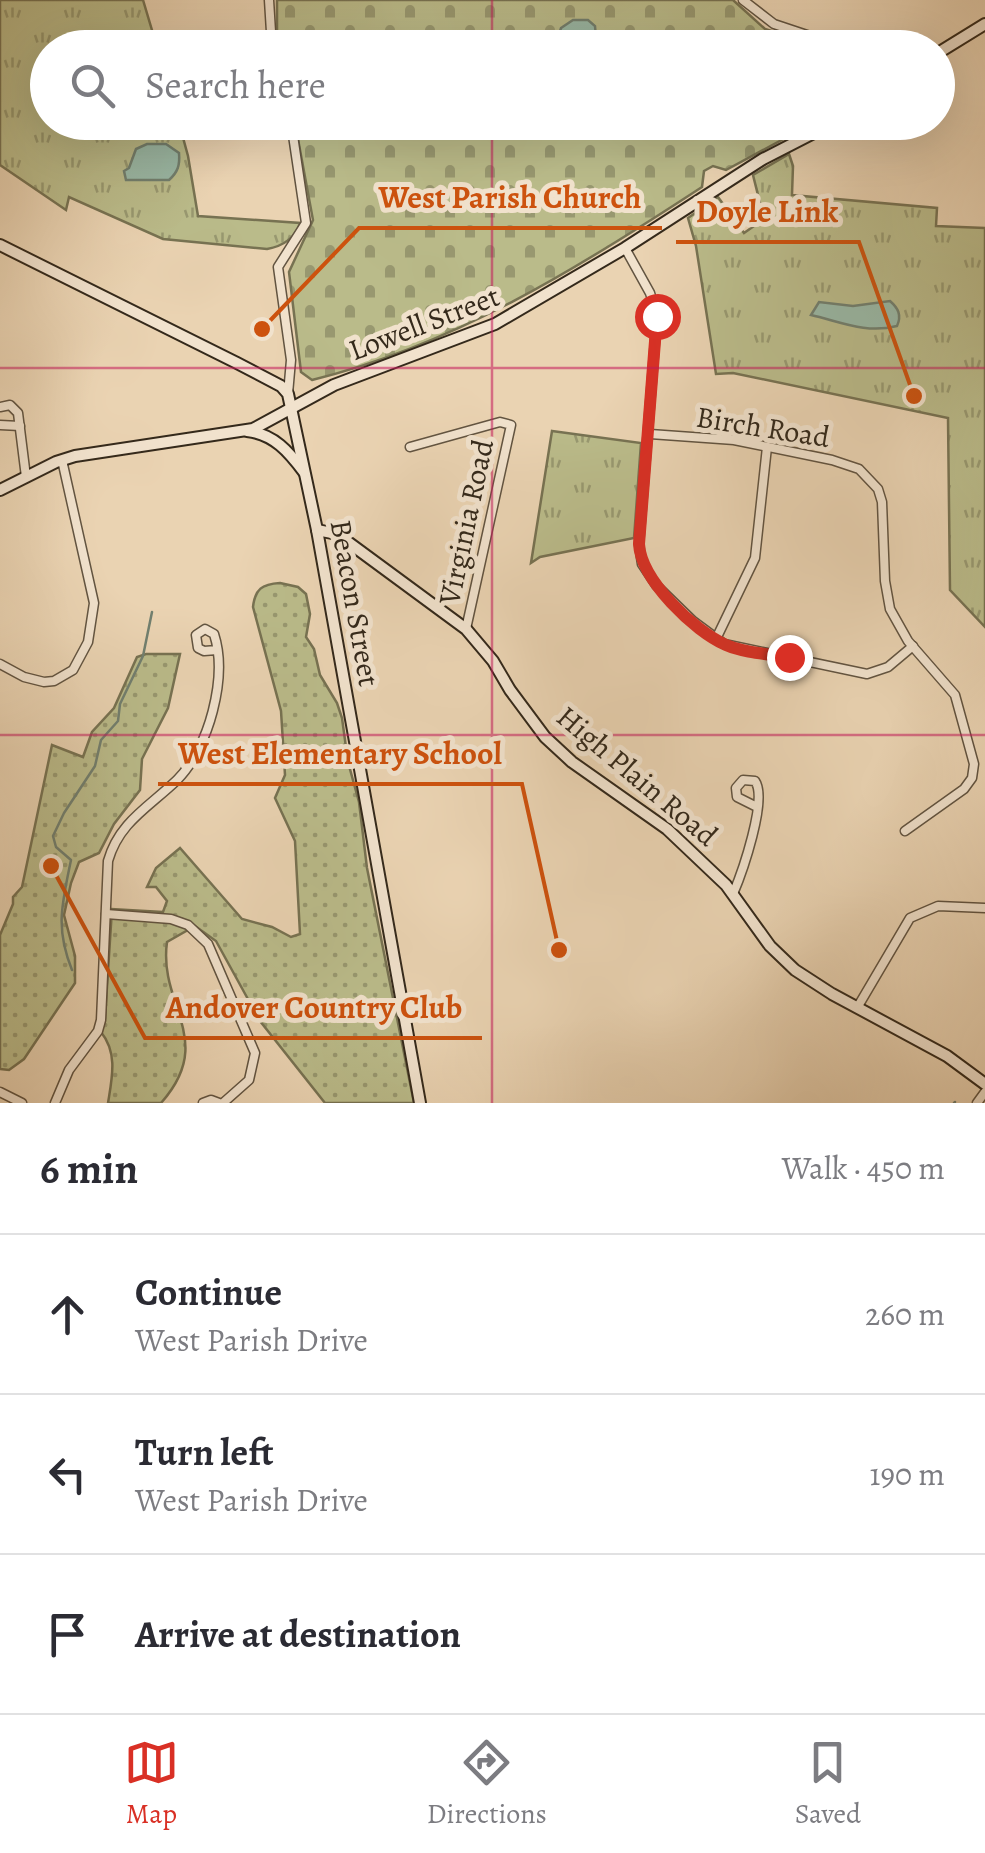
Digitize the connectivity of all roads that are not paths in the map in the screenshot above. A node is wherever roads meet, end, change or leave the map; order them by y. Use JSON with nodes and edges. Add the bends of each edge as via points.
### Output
{"nodes":[{"id":1,"x":269,"y":0,"type":"edge"},
{"id":2,"x":743,"y":0,"type":"edge"},
{"id":3,"x":985,"y":24,"type":"edge"},
{"id":4,"x":271,"y":30,"type":"edge"},
{"id":5,"x":792,"y":30,"type":"edge"},
{"id":6,"x":955,"y":43,"type":"edge"},
{"id":7,"x":293,"y":140,"type":"edge"},
{"id":8,"x":800,"y":140,"type":"edge"},
{"id":9,"x":0,"y":245,"type":"edge"},
{"id":10,"x":625,"y":248,"type":"junction"},
{"id":11,"x":288,"y":394,"type":"junction"},
{"id":12,"x":0,"y":407,"type":"edge"},
{"id":13,"x":292,"y":407,"type":"junction"},
{"id":14,"x":0,"y":425,"type":"edge"},
{"id":15,"x":20,"y":426,"type":"junction"},
{"id":16,"x":242,"y":432,"type":"junction"},
{"id":17,"x":650,"y":434,"type":"junction"},
{"id":18,"x":410,"y":447,"type":"dead end"},
{"id":19,"x":767,"y":447,"type":"junction"},
{"id":20,"x":62,"y":460,"type":"junction"},
{"id":21,"x":306,"y":475,"type":"junction"},
{"id":22,"x":26,"y":477,"type":"junction"},
{"id":23,"x":0,"y":490,"type":"edge"},
{"id":24,"x":318,"y":530,"type":"junction"},
{"id":25,"x":466,"y":629,"type":"junction"},
{"id":26,"x":716,"y":639,"type":"junction"},
{"id":27,"x":913,"y":646,"type":"junction"},
{"id":28,"x":217,"y":650,"type":"dead end"},
{"id":29,"x":0,"y":664,"type":"edge"},
{"id":30,"x":757,"y":808,"type":"dead end"},
{"id":31,"x":905,"y":831,"type":"dead end"},
{"id":32,"x":734,"y":894,"type":"junction"},
{"id":33,"x":985,"y":908,"type":"edge"},
{"id":34,"x":106,"y":914,"type":"junction"},
{"id":35,"x":856,"y":1008,"type":"junction"},
{"id":36,"x":985,"y":1084,"type":"edge"},
{"id":37,"x":0,"y":1092,"type":"edge"},
{"id":38,"x":985,"y":1092,"type":"edge"},
{"id":39,"x":22,"y":1103,"type":"edge"},
{"id":40,"x":55,"y":1103,"type":"edge"},
{"id":41,"x":204,"y":1103,"type":"edge"},
{"id":42,"x":221,"y":1103,"type":"edge"},
{"id":43,"x":420,"y":1103,"type":"edge"},
{"id":44,"x":977,"y":1103,"type":"edge"}],
"edges":[{"from":1,"to":4,"type":"street"},
{"from":2,"to":5,"type":"street"},
{"from":3,"to":6,"type":"main road"},
{"from":7,"to":11,"type":"street","via":[[306,223],[278,267],[291,360]]},
{"from":8,"to":10,"type":"main road","name":"Lowell Street"},
{"from":9,"to":11,"type":"main road"},
{"from":10,"to":13,"type":"main road","name":"Lowell Street","via":[[496,324]]},
{"from":10,"to":17,"type":"street","via":[[657,316]]},
{"from":11,"to":13,"type":"main road","name":"Beacon Street"},
{"from":12,"to":15,"type":"street","via":[[14,407]]},
{"from":13,"to":16,"type":"main road","name":"Lowell Street"},
{"from":13,"to":21,"type":"main road","name":"Beacon Street"},
{"from":14,"to":15,"type":"street"},
{"from":15,"to":22,"type":"street"},
{"from":16,"to":20,"type":"main road","name":"Lowell Street"},
{"from":16,"to":21,"type":"main road","via":[[260,433],[285,448]]},
{"from":17,"to":19,"type":"street","name":"Birch Road"},
{"from":17,"to":26,"type":"street","via":[[640,557],[670,600]]},
{"from":18,"to":25,"type":"street","name":"Virginia Road","via":[[500,422],[511,425]]},
{"from":19,"to":26,"type":"street","via":[[756,558]]},
{"from":19,"to":27,"type":"street","name":"Birch Road","via":[[852,466],[878,488],[888,600]]},
{"from":20,"to":22,"type":"main road","name":"Lowell Street"},
{"from":20,"to":29,"type":"street","via":[[94,603],[92,631],[73,670],[54,681],[24,677]]},
{"from":21,"to":24,"type":"main road","name":"Beacon Street"},
{"from":22,"to":23,"type":"main road","name":"Lowell Street"},
{"from":24,"to":25,"type":"main road","name":"High Plain Road","via":[[337,534]]},
{"from":24,"to":43,"type":"main road","name":"Beacon Street"},
{"from":25,"to":32,"type":"main road","name":"High Plain Road","via":[[545,736],[667,829]]},
{"from":26,"to":27,"type":"street","via":[[867,674]]},
{"from":27,"to":31,"type":"street","name":"Birch Road","via":[[955,695],[974,769],[964,788]]},
{"from":28,"to":34,"type":"street","via":[[216,701],[190,760],[112,846]]},
{"from":30,"to":32,"type":"street"},
{"from":32,"to":35,"type":"main road","name":"High Plain Road","via":[[779,956]]},
{"from":33,"to":35,"type":"street","via":[[938,906],[910,918]]},
{"from":34,"to":40,"type":"street","via":[[102,1020]]},
{"from":34,"to":42,"type":"street","via":[[170,919],[208,944],[255,1053],[249,1080]]},
{"from":35,"to":36,"type":"main road","name":"High Plain Road"},
{"from":37,"to":39,"type":"street"},
{"from":38,"to":44,"type":"street"},
{"from":41,"to":42,"type":"street"}]}
